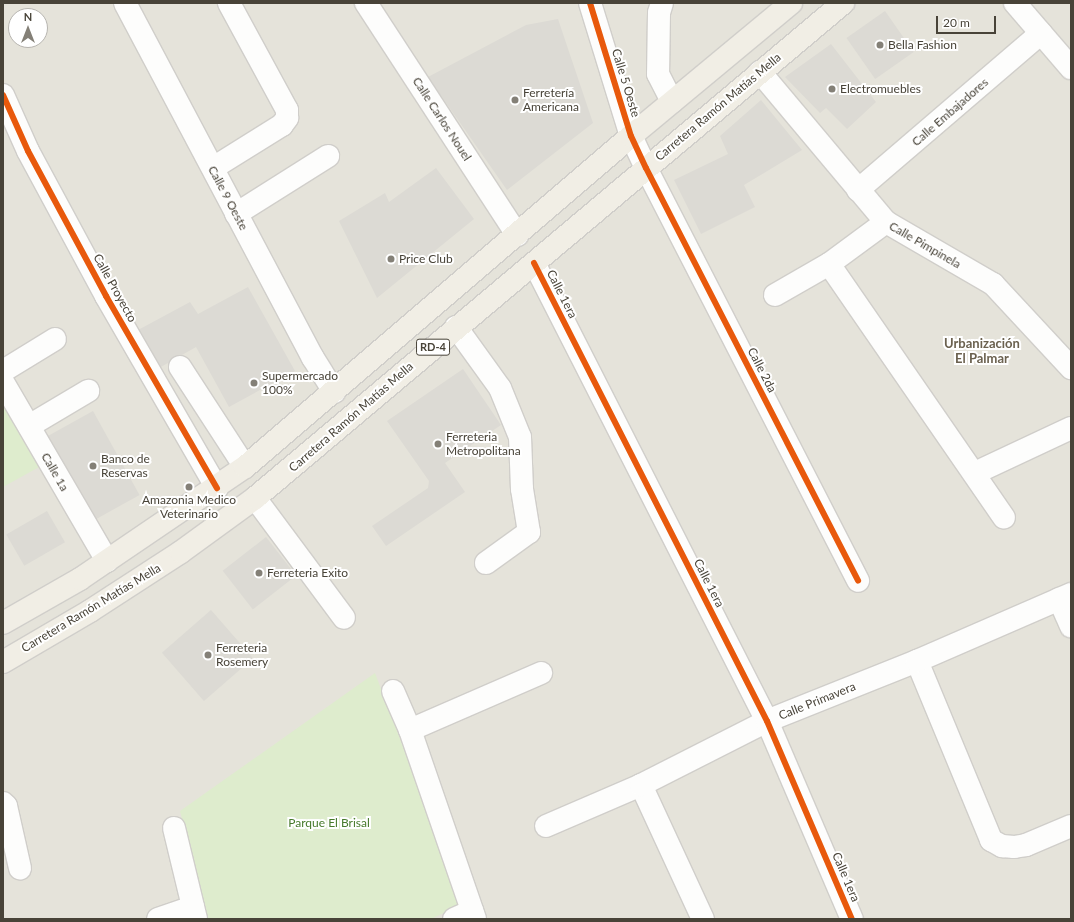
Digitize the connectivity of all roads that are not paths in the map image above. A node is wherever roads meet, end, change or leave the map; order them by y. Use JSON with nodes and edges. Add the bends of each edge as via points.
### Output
{"nodes":[{"id":1,"x":125,"y":3,"type":"edge"},
{"id":2,"x":230,"y":3,"type":"edge"},
{"id":3,"x":366,"y":3,"type":"edge"},
{"id":4,"x":590,"y":3,"type":"edge"},
{"id":5,"x":662,"y":3,"type":"edge"},
{"id":6,"x":791,"y":3,"type":"edge"},
{"id":7,"x":843,"y":3,"type":"edge"},
{"id":8,"x":1015,"y":3,"type":"edge"},
{"id":9,"x":1041,"y":33,"type":"junction"},
{"id":10,"x":1071,"y":68,"type":"edge"},
{"id":11,"x":760,"y":72,"type":"junction"},
{"id":12,"x":3,"y":95,"type":"edge"},
{"id":13,"x":672,"y":102,"type":"junction"},
{"id":14,"x":631,"y":136,"type":"junction"},
{"id":15,"x":328,"y":156,"type":"dead end"},
{"id":16,"x":213,"y":168,"type":"junction"},
{"id":17,"x":646,"y":168,"type":"junction"},
{"id":18,"x":858,"y":190,"type":"junction"},
{"id":19,"x":236,"y":214,"type":"junction"},
{"id":20,"x":886,"y":222,"type":"junction"},
{"id":21,"x":517,"y":235,"type":"junction"},
{"id":22,"x":534,"y":263,"type":"junction"},
{"id":23,"x":829,"y":264,"type":"junction"},
{"id":24,"x":775,"y":295,"type":"dead end"},
{"id":25,"x":456,"y":327,"type":"junction"},
{"id":26,"x":54,"y":339,"type":"dead end"},
{"id":27,"x":180,"y":367,"type":"dead end"},
{"id":28,"x":1071,"y":368,"type":"edge"},
{"id":29,"x":3,"y":372,"type":"edge"},
{"id":30,"x":3,"y":382,"type":"edge"},
{"id":31,"x":88,"y":391,"type":"dead end"},
{"id":32,"x":334,"y":392,"type":"junction"},
{"id":33,"x":28,"y":426,"type":"junction"},
{"id":34,"x":1071,"y":428,"type":"edge"},
{"id":35,"x":245,"y":467,"type":"junction"},
{"id":36,"x":975,"y":473,"type":"junction"},
{"id":37,"x":217,"y":488,"type":"junction"},
{"id":38,"x":255,"y":498,"type":"junction"},
{"id":39,"x":1004,"y":518,"type":"dead end"},
{"id":40,"x":107,"y":561,"type":"junction"},
{"id":41,"x":486,"y":563,"type":"dead end"},
{"id":42,"x":858,"y":581,"type":"dead end"},
{"id":43,"x":1065,"y":597,"type":"edge"},
{"id":44,"x":344,"y":618,"type":"dead end"},
{"id":45,"x":3,"y":623,"type":"edge"},
{"id":46,"x":1071,"y":626,"type":"edge"},
{"id":47,"x":917,"y":661,"type":"junction"},
{"id":48,"x":3,"y":662,"type":"edge"},
{"id":49,"x":541,"y":673,"type":"dead end"},
{"id":50,"x":392,"y":691,"type":"dead end"},
{"id":51,"x":767,"y":721,"type":"junction"},
{"id":52,"x":410,"y":730,"type":"junction"},
{"id":53,"x":641,"y":785,"type":"junction"},
{"id":54,"x":3,"y":803,"type":"edge"},
{"id":55,"x":546,"y":826,"type":"dead end"},
{"id":56,"x":1071,"y":827,"type":"edge"},
{"id":57,"x":174,"y":828,"type":"dead end"},
{"id":58,"x":20,"y":868,"type":"dead end"},
{"id":59,"x":195,"y":913,"type":"edge"},
{"id":60,"x":467,"y":916,"type":"edge"},
{"id":61,"x":158,"y":919,"type":"edge"},
{"id":62,"x":703,"y":919,"type":"edge"},
{"id":63,"x":852,"y":919,"type":"edge"}],
"edges":[{"from":1,"to":16,"type":"street","name":"Calle 9 Oeste"},
{"from":2,"to":16,"type":"street","via":[[287,110],[288,118],[282,125]]},
{"from":3,"to":21,"type":"street","name":"Calle Carlos Nouel"},
{"from":4,"to":14,"type":"street","name":"Calle 5 Oeste"},
{"from":5,"to":13,"type":"street","via":[[659,13],[658,74]]},
{"from":6,"to":13,"type":"main road","number":"RD-4"},
{"from":7,"to":11,"type":"main road","name":"Carretera Ramón Matías Mella","number":"RD-4"},
{"from":8,"to":9,"type":"street"},
{"from":9,"to":10,"type":"street"},
{"from":9,"to":18,"type":"street","name":"Calle Embajadores"},
{"from":11,"to":17,"type":"main road","name":"Carretera Ramón Matías Mella","number":"RD-4"},
{"from":11,"to":18,"type":"street","name":"Calle Pimpinela"},
{"from":12,"to":37,"type":"street","name":"Calle Proyecto","via":[[28,152],[102,289]]},
{"from":13,"to":14,"type":"main road","number":"RD-4"},
{"from":14,"to":17,"type":"street","name":"Calle 5 Oeste"},
{"from":14,"to":21,"type":"main road","number":"RD-4"},
{"from":15,"to":19,"type":"street"},
{"from":16,"to":19,"type":"street","name":"Calle 9 Oeste"},
{"from":17,"to":22,"type":"main road","name":"Carretera Ramón Matías Mella","number":"RD-4"},
{"from":17,"to":42,"type":"street","name":"Calle 2da"},
{"from":18,"to":20,"type":"street","name":"Calle Pimpinela"},
{"from":19,"to":32,"type":"street","name":"Calle 9 Oeste"},
{"from":20,"to":23,"type":"street"},
{"from":20,"to":28,"type":"street","name":"Calle Pimpinela","via":[[993,284]]},
{"from":21,"to":32,"type":"main road","number":"RD-4"},
{"from":22,"to":25,"type":"main road","name":"Carretera Ramón Matías Mella","number":"RD-4"},
{"from":22,"to":51,"type":"street","name":"Calle 1era"},
{"from":23,"to":24,"type":"street"},
{"from":23,"to":36,"type":"street"},
{"from":25,"to":38,"type":"main road","name":"Carretera Ramón Matías Mella","number":"RD-4"},
{"from":25,"to":41,"type":"street","via":[[500,388],[520,437],[522,489],[529,532]]},
{"from":26,"to":29,"type":"street"},
{"from":27,"to":35,"type":"street"},
{"from":30,"to":33,"type":"street","name":"Calle 1a"},
{"from":31,"to":33,"type":"street"},
{"from":32,"to":35,"type":"main road","number":"RD-4"},
{"from":33,"to":40,"type":"street","name":"Calle 1a"},
{"from":34,"to":36,"type":"street"},
{"from":35,"to":37,"type":"main road","number":"RD-4"},
{"from":36,"to":39,"type":"street"},
{"from":37,"to":40,"type":"main road","number":"RD-4"},
{"from":38,"to":44,"type":"street"},
{"from":38,"to":48,"type":"main road","name":"Carretera Ramón Matías Mella","number":"RD-4","via":[[175,557]]},
{"from":40,"to":45,"type":"main road","number":"RD-4"},
{"from":43,"to":46,"type":"street"},
{"from":43,"to":47,"type":"street","name":"Calle Primavera"},
{"from":47,"to":51,"type":"street","name":"Calle Primavera"},
{"from":47,"to":56,"type":"street","via":[[991,840],[1002,846],[1014,847],[1026,845]]},
{"from":49,"to":52,"type":"street"},
{"from":50,"to":52,"type":"street"},
{"from":51,"to":53,"type":"street","name":"Calle Primavera"},
{"from":51,"to":63,"type":"street","name":"Calle 1era"},
{"from":52,"to":60,"type":"street"},
{"from":53,"to":55,"type":"street","name":"Calle Primavera"},
{"from":53,"to":62,"type":"street"},
{"from":54,"to":58,"type":"street","via":[[6,806]]},
{"from":57,"to":59,"type":"street"},
{"from":59,"to":61,"type":"street"}]}
